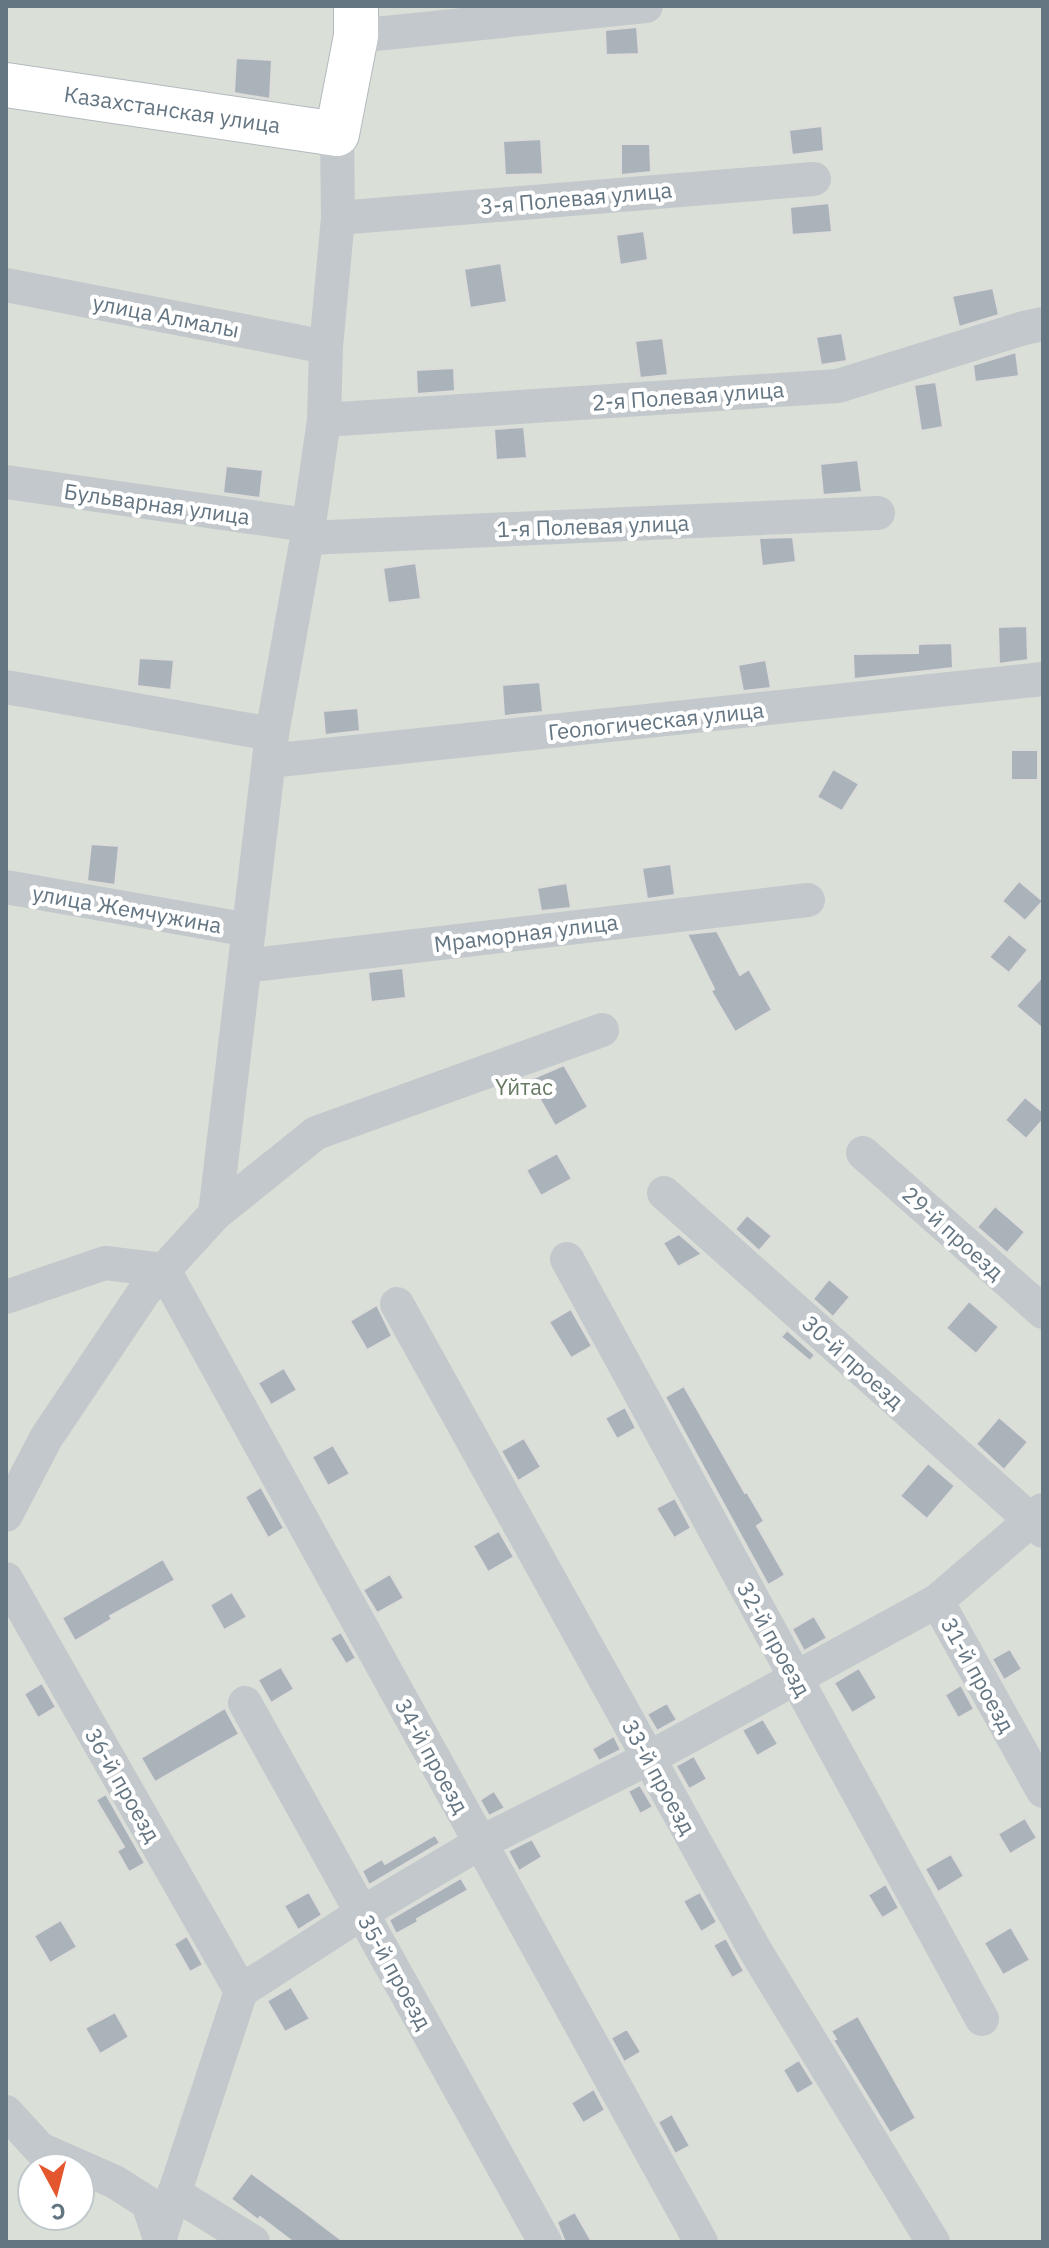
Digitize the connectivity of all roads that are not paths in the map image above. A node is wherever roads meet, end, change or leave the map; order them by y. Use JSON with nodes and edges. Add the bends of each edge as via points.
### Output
{"nodes":[{"id":1,"x":646,"y":6,"type":"edge"},
{"id":2,"x":356,"y":21,"type":"edge"},
{"id":3,"x":6,"y":85,"type":"edge"},
{"id":4,"x":337,"y":134,"type":"junction"},
{"id":5,"x":814,"y":179,"type":"dead end"},
{"id":6,"x":338,"y":218,"type":"junction"},
{"id":7,"x":6,"y":285,"type":"edge"},
{"id":8,"x":1043,"y":324,"type":"edge"},
{"id":9,"x":326,"y":347,"type":"junction"},
{"id":10,"x":324,"y":420,"type":"junction"},
{"id":11,"x":6,"y":482,"type":"edge"},
{"id":12,"x":878,"y":513,"type":"dead end"},
{"id":13,"x":307,"y":532,"type":"junction"},
{"id":14,"x":1043,"y":679,"type":"edge"},
{"id":15,"x":6,"y":687,"type":"edge"},
{"id":16,"x":270,"y":748,"type":"junction"},
{"id":17,"x":6,"y":887,"type":"edge"},
{"id":18,"x":808,"y":900,"type":"dead end"},
{"id":19,"x":249,"y":930,"type":"junction"},
{"id":20,"x":245,"y":966,"type":"junction"},
{"id":21,"x":602,"y":1030,"type":"dead end"},
{"id":22,"x":863,"y":1153,"type":"dead end"},
{"id":23,"x":664,"y":1193,"type":"dead end"},
{"id":24,"x":215,"y":1214,"type":"junction"},
{"id":25,"x":567,"y":1259,"type":"dead end"},
{"id":26,"x":164,"y":1270,"type":"junction"},
{"id":27,"x":6,"y":1297,"type":"edge"},
{"id":28,"x":397,"y":1304,"type":"dead end"},
{"id":29,"x":1043,"y":1312,"type":"edge"},
{"id":30,"x":6,"y":1515,"type":"edge"},
{"id":31,"x":1039,"y":1521,"type":"edge"},
{"id":32,"x":6,"y":1579,"type":"edge"},
{"id":33,"x":937,"y":1601,"type":"junction"},
{"id":34,"x":796,"y":1679,"type":"junction"},
{"id":35,"x":245,"y":1703,"type":"dead end"},
{"id":36,"x":649,"y":1758,"type":"junction"},
{"id":37,"x":1043,"y":1791,"type":"edge"},
{"id":38,"x":480,"y":1843,"type":"junction"},
{"id":39,"x":362,"y":1913,"type":"junction"},
{"id":40,"x":241,"y":1991,"type":"junction"},
{"id":41,"x":982,"y":2019,"type":"dead end"},
{"id":42,"x":6,"y":2112,"type":"edge"},
{"id":43,"x":174,"y":2193,"type":"junction"},
{"id":44,"x":161,"y":2238,"type":"edge"},
{"id":45,"x":253,"y":2242,"type":"edge"},
{"id":46,"x":545,"y":2242,"type":"edge"},
{"id":47,"x":701,"y":2242,"type":"edge"},
{"id":48,"x":933,"y":2242,"type":"edge"}],
"edges":[{"from":1,"to":2,"type":"street"},
{"from":2,"to":4,"type":"street"},
{"from":3,"to":4,"type":"street","name":"Казахстанская улица"},
{"from":4,"to":6,"type":"street"},
{"from":5,"to":6,"type":"street","name":"3-я Полевая улица"},
{"from":6,"to":9,"type":"street"},
{"from":7,"to":9,"type":"street","name":"улица Алмалы"},
{"from":8,"to":10,"type":"street","name":"2-я Полевая улица","via":[[838,386]]},
{"from":9,"to":10,"type":"street"},
{"from":10,"to":13,"type":"street"},
{"from":11,"to":13,"type":"street","name":"Бульварная улица"},
{"from":12,"to":13,"type":"street","name":"1-я Полевая улица"},
{"from":13,"to":16,"type":"street"},
{"from":14,"to":16,"type":"street","name":"Геологическая улица"},
{"from":15,"to":16,"type":"street","name":"Геологическая улица"},
{"from":16,"to":19,"type":"street"},
{"from":17,"to":19,"type":"street","name":"улица Жемчужина"},
{"from":18,"to":20,"type":"street","name":"Мраморная улица"},
{"from":19,"to":20,"type":"street"},
{"from":20,"to":24,"type":"street"},
{"from":21,"to":24,"type":"street","via":[[316,1133]]},
{"from":22,"to":29,"type":"street","name":"29-й проезд"},
{"from":23,"to":31,"type":"street","name":"30-й проезд"},
{"from":24,"to":26,"type":"street"},
{"from":25,"to":34,"type":"street","name":"32-й проезд"},
{"from":26,"to":27,"type":"street","via":[[105,1263]]},
{"from":26,"to":30,"type":"street","via":[[46,1438]]},
{"from":26,"to":38,"type":"street","name":"34-й проезд"},
{"from":28,"to":36,"type":"street","name":"33-й проезд"},
{"from":31,"to":33,"type":"street"},
{"from":32,"to":40,"type":"street","name":"36-й проезд"},
{"from":33,"to":34,"type":"street"},
{"from":33,"to":37,"type":"street","name":"31-й проезд"},
{"from":34,"to":36,"type":"street"},
{"from":34,"to":41,"type":"street","name":"32-й проезд"},
{"from":35,"to":39,"type":"street","name":"35-й проезд"},
{"from":36,"to":38,"type":"street"},
{"from":36,"to":48,"type":"street","name":"33-й проезд","via":[[755,1950]]},
{"from":38,"to":39,"type":"street"},
{"from":38,"to":47,"type":"street","name":"34-й проезд"},
{"from":39,"to":40,"type":"street"},
{"from":39,"to":46,"type":"street","name":"35-й проезд"},
{"from":40,"to":43,"type":"street"},
{"from":42,"to":44,"type":"street","via":[[40,2149],[115,2182],[148,2203]]},
{"from":43,"to":44,"type":"street"},
{"from":43,"to":45,"type":"street"}]}
